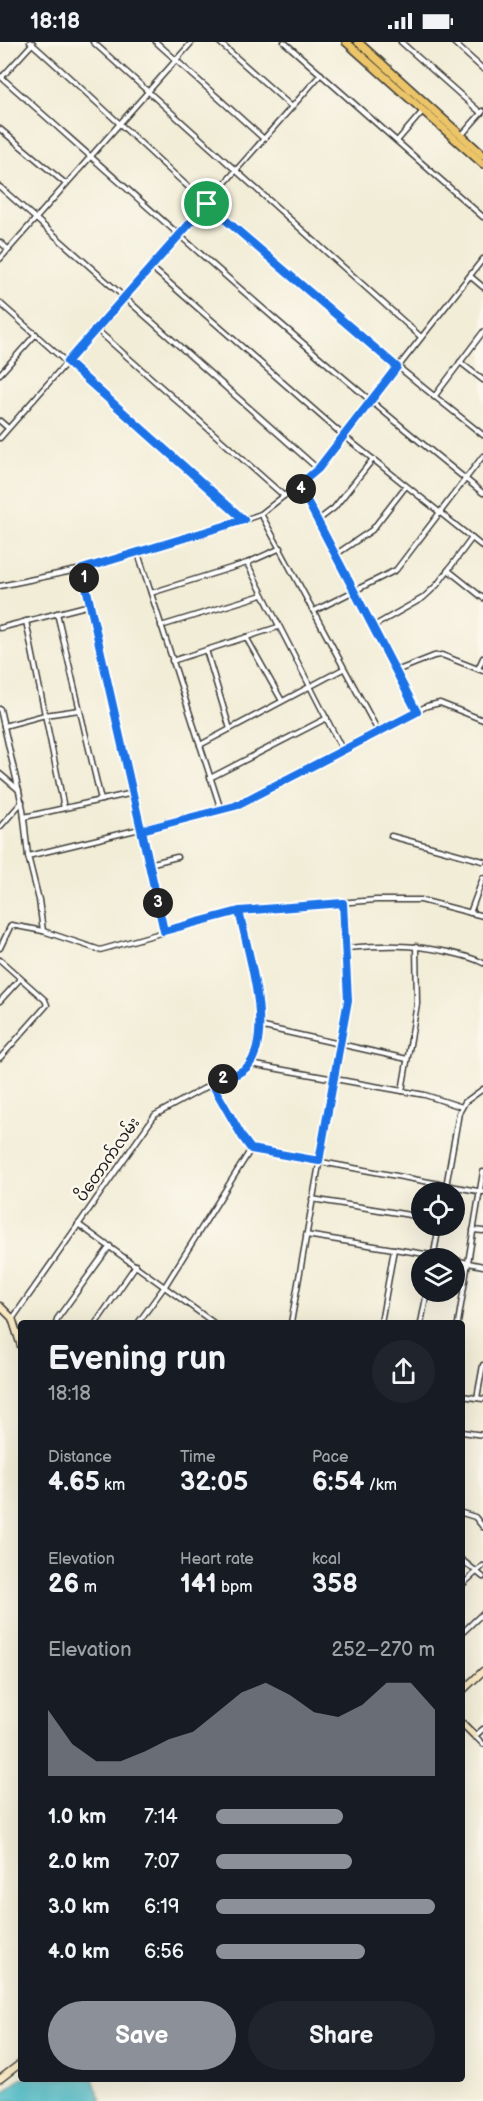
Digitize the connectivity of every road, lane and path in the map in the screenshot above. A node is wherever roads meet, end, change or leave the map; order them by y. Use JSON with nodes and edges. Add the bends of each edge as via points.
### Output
{"nodes":[{"id":1,"x":93,"y":42,"type":"edge"},
{"id":2,"x":156,"y":42,"type":"edge"},
{"id":3,"x":192,"y":42,"type":"edge"},
{"id":4,"x":219,"y":42,"type":"edge"},
{"id":5,"x":284,"y":42,"type":"edge"},
{"id":6,"x":346,"y":42,"type":"edge"},
{"id":7,"x":358,"y":42,"type":"edge"},
{"id":8,"x":401,"y":42,"type":"edge"},
{"id":9,"x":453,"y":42,"type":"edge"},
{"id":10,"x":32,"y":43,"type":"edge"},
{"id":11,"x":176,"y":60,"type":"junction"},
{"id":12,"x":483,"y":69,"type":"edge"},
{"id":13,"x":321,"y":74,"type":"junction"},
{"id":14,"x":1,"y":77,"type":"edge"},
{"id":15,"x":148,"y":92,"type":"junction"},
{"id":16,"x":292,"y":107,"type":"junction"},
{"id":17,"x":424,"y":111,"type":"junction"},
{"id":18,"x":482,"y":112,"type":"edge"},
{"id":19,"x":121,"y":123,"type":"junction"},
{"id":20,"x":0,"y":129,"type":"edge"},
{"id":21,"x":459,"y":138,"type":"junction"},
{"id":22,"x":264,"y":139,"type":"junction"},
{"id":23,"x":397,"y":141,"type":"junction"},
{"id":24,"x":483,"y":155,"type":"edge"},
{"id":25,"x":91,"y":157,"type":"junction"},
{"id":26,"x":483,"y":164,"type":"edge"},
{"id":27,"x":236,"y":171,"type":"junction"},
{"id":28,"x":66,"y":184,"type":"junction"},
{"id":29,"x":0,"y":187,"type":"edge"},
{"id":30,"x":207,"y":204,"type":"junction"},
{"id":31,"x":483,"y":217,"type":"edge"},
{"id":32,"x":37,"y":218,"type":"junction"},
{"id":33,"x":179,"y":235,"type":"junction"},
{"id":34,"x":0,"y":242,"type":"edge"},
{"id":35,"x":9,"y":250,"type":"junction"},
{"id":36,"x":0,"y":259,"type":"edge"},
{"id":37,"x":483,"y":259,"type":"edge"},
{"id":38,"x":151,"y":267,"type":"junction"},
{"id":39,"x":470,"y":276,"type":"junction"},
{"id":40,"x":483,"y":286,"type":"edge"},
{"id":41,"x":124,"y":298,"type":"junction"},
{"id":42,"x":1,"y":306,"type":"edge"},
{"id":43,"x":96,"y":329,"type":"junction"},
{"id":44,"x":483,"y":332,"type":"edge"},
{"id":45,"x":36,"y":334,"type":"junction"},
{"id":46,"x":421,"y":337,"type":"junction"},
{"id":47,"x":67,"y":362,"type":"junction"},
{"id":48,"x":460,"y":362,"type":"junction"},
{"id":49,"x":397,"y":367,"type":"junction"},
{"id":50,"x":0,"y":374,"type":"edge"},
{"id":51,"x":483,"y":380,"type":"edge"},
{"id":52,"x":434,"y":397,"type":"junction"},
{"id":53,"x":371,"y":400,"type":"junction"},
{"id":54,"x":0,"y":421,"type":"edge"},
{"id":55,"x":8,"y":428,"type":"junction"},
{"id":56,"x":483,"y":435,"type":"edge"},
{"id":57,"x":344,"y":436,"type":"junction"},
{"id":58,"x":0,"y":438,"type":"edge"},
{"id":59,"x":483,"y":456,"type":"edge"},
{"id":60,"x":373,"y":459,"type":"junction"},
{"id":61,"x":318,"y":469,"type":"junction"},
{"id":62,"x":465,"y":479,"type":"junction"},
{"id":63,"x":299,"y":485,"type":"junction"},
{"id":64,"x":406,"y":486,"type":"junction"},
{"id":65,"x":483,"y":493,"type":"edge"},
{"id":66,"x":284,"y":496,"type":"junction"},
{"id":67,"x":439,"y":512,"type":"junction"},
{"id":68,"x":261,"y":514,"type":"junction"},
{"id":69,"x":244,"y":520,"type":"junction"},
{"id":70,"x":317,"y":521,"type":"junction"},
{"id":71,"x":472,"y":538,"type":"junction"},
{"id":72,"x":483,"y":547,"type":"edge"},
{"id":73,"x":281,"y":549,"type":"junction"},
{"id":74,"x":138,"y":553,"type":"junction"},
{"id":75,"x":335,"y":555,"type":"junction"},
{"id":76,"x":247,"y":563,"type":"junction"},
{"id":77,"x":82,"y":569,"type":"junction"},
{"id":78,"x":448,"y":570,"type":"junction"},
{"id":79,"x":0,"y":586,"type":"edge"},
{"id":80,"x":354,"y":591,"type":"junction"},
{"id":81,"x":151,"y":593,"type":"junction"},
{"id":82,"x":262,"y":595,"type":"junction"},
{"id":83,"x":483,"y":598,"type":"edge"},
{"id":84,"x":90,"y":605,"type":"junction"},
{"id":85,"x":314,"y":611,"type":"junction"},
{"id":86,"x":57,"y":613,"type":"junction"},
{"id":87,"x":26,"y":621,"type":"junction"},
{"id":88,"x":161,"y":626,"type":"junction"},
{"id":89,"x":278,"y":627,"type":"junction"},
{"id":90,"x":372,"y":627,"type":"junction"},
{"id":91,"x":0,"y":628,"type":"edge"},
{"id":92,"x":246,"y":637,"type":"junction"},
{"id":93,"x":206,"y":650,"type":"junction"},
{"id":94,"x":483,"y":658,"type":"edge"},
{"id":95,"x":172,"y":661,"type":"junction"},
{"id":96,"x":343,"y":669,"type":"junction"},
{"id":97,"x":478,"y":669,"type":"junction"},
{"id":98,"x":396,"y":671,"type":"junction"},
{"id":99,"x":483,"y":671,"type":"edge"},
{"id":100,"x":311,"y":686,"type":"junction"},
{"id":101,"x":282,"y":701,"type":"junction"},
{"id":102,"x":0,"y":709,"type":"edge"},
{"id":103,"x":80,"y":710,"type":"junction"},
{"id":104,"x":417,"y":712,"type":"junction"},
{"id":105,"x":45,"y":715,"type":"junction"},
{"id":106,"x":327,"y":718,"type":"junction"},
{"id":107,"x":483,"y":720,"type":"edge"},
{"id":108,"x":4,"y":726,"type":"junction"},
{"id":109,"x":230,"y":729,"type":"junction"},
{"id":110,"x":378,"y":731,"type":"junction"},
{"id":111,"x":200,"y":745,"type":"junction"},
{"id":112,"x":342,"y":749,"type":"junction"},
{"id":113,"x":0,"y":774,"type":"edge"},
{"id":114,"x":210,"y":778,"type":"junction"},
{"id":115,"x":19,"y":790,"type":"junction"},
{"id":116,"x":133,"y":793,"type":"junction"},
{"id":117,"x":100,"y":800,"type":"junction"},
{"id":118,"x":22,"y":802,"type":"junction"},
{"id":119,"x":64,"y":808,"type":"junction"},
{"id":120,"x":220,"y":810,"type":"junction"},
{"id":121,"x":24,"y":817,"type":"junction"},
{"id":122,"x":0,"y":827,"type":"edge"},
{"id":123,"x":142,"y":830,"type":"junction"},
{"id":124,"x":391,"y":836,"type":"dead end"},
{"id":125,"x":28,"y":856,"type":"junction"},
{"id":126,"x":177,"y":857,"type":"dead end"},
{"id":127,"x":483,"y":861,"type":"edge"},
{"id":128,"x":149,"y":864,"type":"junction"},
{"id":129,"x":483,"y":878,"type":"edge"},
{"id":130,"x":343,"y":903,"type":"junction"},
{"id":131,"x":239,"y":911,"type":"junction"},
{"id":132,"x":470,"y":913,"type":"junction"},
{"id":133,"x":483,"y":916,"type":"edge"},
{"id":134,"x":43,"y":931,"type":"junction"},
{"id":135,"x":164,"y":931,"type":"junction"},
{"id":136,"x":416,"y":946,"type":"junction"},
{"id":137,"x":0,"y":948,"type":"edge"},
{"id":138,"x":345,"y":948,"type":"junction"},
{"id":139,"x":0,"y":960,"type":"edge"},
{"id":140,"x":483,"y":963,"type":"edge"},
{"id":141,"x":20,"y":979,"type":"junction"},
{"id":142,"x":0,"y":1001,"type":"edge"},
{"id":143,"x":259,"y":1026,"type":"junction"},
{"id":144,"x":340,"y":1044,"type":"junction"},
{"id":145,"x":0,"y":1058,"type":"edge"},
{"id":146,"x":407,"y":1059,"type":"junction"},
{"id":147,"x":250,"y":1064,"type":"junction"},
{"id":148,"x":334,"y":1079,"type":"junction"},
{"id":149,"x":212,"y":1084,"type":"junction"},
{"id":150,"x":483,"y":1089,"type":"edge"},
{"id":151,"x":402,"y":1091,"type":"junction"},
{"id":152,"x":462,"y":1107,"type":"junction"},
{"id":153,"x":251,"y":1149,"type":"junction"},
{"id":154,"x":319,"y":1161,"type":"junction"},
{"id":155,"x":483,"y":1172,"type":"edge"},
{"id":156,"x":426,"y":1182,"type":"edge"},
{"id":157,"x":447,"y":1182,"type":"edge"},
{"id":158,"x":465,"y":1189,"type":"edge"},
{"id":159,"x":481,"y":1192,"type":"edge"},
{"id":160,"x":312,"y":1199,"type":"junction"},
{"id":161,"x":411,"y":1215,"type":"edge"},
{"id":162,"x":78,"y":1224,"type":"junction"},
{"id":163,"x":473,"y":1230,"type":"junction"},
{"id":164,"x":483,"y":1231,"type":"edge"},
{"id":165,"x":306,"y":1235,"type":"junction"},
{"id":166,"x":110,"y":1246,"type":"junction"},
{"id":167,"x":394,"y":1249,"type":"junction"},
{"id":168,"x":411,"y":1252,"type":"edge"},
{"id":169,"x":465,"y":1262,"type":"edge"},
{"id":170,"x":468,"y":1263,"type":"junction"},
{"id":171,"x":136,"y":1266,"type":"junction"},
{"id":172,"x":483,"y":1266,"type":"edge"},
{"id":173,"x":165,"y":1286,"type":"junction"},
{"id":174,"x":425,"y":1302,"type":"edge"},
{"id":175,"x":0,"y":1306,"type":"edge"},
{"id":176,"x":12,"y":1318,"type":"junction"},
{"id":177,"x":57,"y":1320,"type":"edge"},
{"id":178,"x":98,"y":1320,"type":"edge"},
{"id":179,"x":140,"y":1320,"type":"edge"},
{"id":180,"x":210,"y":1320,"type":"edge"},
{"id":181,"x":292,"y":1320,"type":"edge"},
{"id":182,"x":382,"y":1320,"type":"edge"},
{"id":183,"x":422,"y":1320,"type":"edge"},
{"id":184,"x":458,"y":1320,"type":"edge"},
{"id":185,"x":18,"y":1337,"type":"edge"},
{"id":186,"x":483,"y":1365,"type":"edge"},
{"id":187,"x":465,"y":1396,"type":"edge"},
{"id":188,"x":477,"y":1398,"type":"junction"},
{"id":189,"x":483,"y":1399,"type":"edge"},
{"id":190,"x":465,"y":1432,"type":"edge"},
{"id":191,"x":483,"y":1435,"type":"edge"},
{"id":192,"x":465,"y":1514,"type":"edge"},
{"id":193,"x":483,"y":1518,"type":"edge"},
{"id":194,"x":479,"y":1522,"type":"junction"},
{"id":195,"x":483,"y":1527,"type":"edge"},
{"id":196,"x":465,"y":1563,"type":"edge"},
{"id":197,"x":483,"y":1566,"type":"edge"},
{"id":198,"x":476,"y":1572,"type":"junction"},
{"id":199,"x":483,"y":1577,"type":"edge"},
{"id":200,"x":465,"y":1582,"type":"edge"},
{"id":201,"x":483,"y":1613,"type":"edge"},
{"id":202,"x":465,"y":1630,"type":"edge"},
{"id":203,"x":483,"y":1671,"type":"edge"},
{"id":204,"x":465,"y":1687,"type":"edge"},
{"id":205,"x":465,"y":1726,"type":"edge"},
{"id":206,"x":483,"y":1729,"type":"edge"},
{"id":207,"x":475,"y":1736,"type":"junction"},
{"id":208,"x":483,"y":1744,"type":"edge"},
{"id":209,"x":18,"y":2065,"type":"edge"},
{"id":210,"x":0,"y":2079,"type":"edge"}],
"edges":[{"from":1,"to":15,"type":"street"},
{"from":2,"to":11,"type":"street"},
{"from":3,"to":11,"type":"street"},
{"from":4,"to":16,"type":"street"},
{"from":5,"to":13,"type":"street"},
{"from":6,"to":17,"type":"main road"},
{"from":7,"to":21,"type":"main road"},
{"from":8,"to":18,"type":"street"},
{"from":9,"to":12,"type":"street"},
{"from":10,"to":14,"type":"street"},
{"from":10,"to":19,"type":"street"},
{"from":11,"to":15,"type":"street"},
{"from":11,"to":22,"type":"street"},
{"from":13,"to":16,"type":"street"},
{"from":13,"to":23,"type":"street"},
{"from":14,"to":25,"type":"street"},
{"from":15,"to":19,"type":"street"},
{"from":15,"to":27,"type":"street"},
{"from":16,"to":22,"type":"street"},
{"from":17,"to":21,"type":"main road"},
{"from":17,"to":23,"type":"street"},
{"from":18,"to":21,"type":"street"},
{"from":19,"to":25,"type":"street"},
{"from":19,"to":30,"type":"street"},
{"from":20,"to":28,"type":"street"},
{"from":21,"to":24,"type":"main road"},
{"from":21,"to":26,"type":"main road"},
{"from":22,"to":27,"type":"street"},
{"from":23,"to":31,"type":"street"},
{"from":25,"to":28,"type":"street"},
{"from":25,"to":33,"type":"street"},
{"from":27,"to":30,"type":"street"},
{"from":27,"to":46,"type":"street"},
{"from":28,"to":32,"type":"street"},
{"from":29,"to":32,"type":"street"},
{"from":30,"to":33,"type":"street"},
{"from":30,"to":49,"type":"street"},
{"from":32,"to":35,"type":"street"},
{"from":32,"to":41,"type":"street"},
{"from":33,"to":38,"type":"street"},
{"from":33,"to":53,"type":"street"},
{"from":34,"to":35,"type":"street"},
{"from":35,"to":36,"type":"street"},
{"from":37,"to":39,"type":"street"},
{"from":38,"to":41,"type":"street"},
{"from":38,"to":57,"type":"street"},
{"from":39,"to":40,"type":"street"},
{"from":39,"to":46,"type":"street"},
{"from":41,"to":43,"type":"street"},
{"from":41,"to":61,"type":"street"},
{"from":42,"to":45,"type":"street"},
{"from":43,"to":47,"type":"street"},
{"from":43,"to":66,"type":"street"},
{"from":44,"to":48,"type":"street"},
{"from":45,"to":47,"type":"street"},
{"from":45,"to":50,"type":"street"},
{"from":46,"to":49,"type":"street"},
{"from":47,"to":55,"type":"street"},
{"from":47,"to":69,"type":"street"},
{"from":48,"to":51,"type":"street"},
{"from":48,"to":52,"type":"street"},
{"from":49,"to":52,"type":"street"},
{"from":49,"to":53,"type":"street"},
{"from":52,"to":56,"type":"street"},
{"from":53,"to":57,"type":"street"},
{"from":53,"to":62,"type":"street"},
{"from":54,"to":55,"type":"street"},
{"from":55,"to":58,"type":"street"},
{"from":57,"to":60,"type":"street"},
{"from":57,"to":61,"type":"street"},
{"from":59,"to":62,"type":"street"},
{"from":60,"to":64,"type":"street"},
{"from":60,"to":70,"type":"street","via":[[334,508]]},
{"from":61,"to":63,"type":"street"},
{"from":62,"to":65,"type":"street"},
{"from":62,"to":67,"type":"street"},
{"from":63,"to":66,"type":"street"},
{"from":63,"to":70,"type":"street"},
{"from":64,"to":67,"type":"street"},
{"from":64,"to":75,"type":"street","via":[[372,530]]},
{"from":66,"to":68,"type":"street"},
{"from":67,"to":71,"type":"street"},
{"from":67,"to":80,"type":"street","via":[[396,570]]},
{"from":68,"to":69,"type":"street"},
{"from":68,"to":73,"type":"street"},
{"from":69,"to":74,"type":"street"},
{"from":70,"to":75,"type":"street"},
{"from":71,"to":72,"type":"street"},
{"from":71,"to":78,"type":"street"},
{"from":73,"to":76,"type":"street"},
{"from":73,"to":85,"type":"street"},
{"from":74,"to":77,"type":"street"},
{"from":74,"to":81,"type":"street"},
{"from":75,"to":80,"type":"street"},
{"from":76,"to":81,"type":"street"},
{"from":76,"to":82,"type":"street"},
{"from":77,"to":79,"type":"street"},
{"from":77,"to":84,"type":"street"},
{"from":78,"to":83,"type":"street"},
{"from":78,"to":90,"type":"street","via":[[423,598]]},
{"from":80,"to":85,"type":"street"},
{"from":80,"to":90,"type":"street"},
{"from":81,"to":88,"type":"street"},
{"from":82,"to":88,"type":"street"},
{"from":82,"to":89,"type":"street"},
{"from":84,"to":86,"type":"street"},
{"from":84,"to":116,"type":"street"},
{"from":85,"to":96,"type":"street"},
{"from":86,"to":87,"type":"street"},
{"from":86,"to":103,"type":"street"},
{"from":87,"to":91,"type":"street"},
{"from":87,"to":105,"type":"street"},
{"from":88,"to":95,"type":"street"},
{"from":89,"to":92,"type":"street"},
{"from":89,"to":100,"type":"street"},
{"from":90,"to":98,"type":"street"},
{"from":92,"to":93,"type":"street"},
{"from":92,"to":101,"type":"street"},
{"from":93,"to":95,"type":"street"},
{"from":93,"to":109,"type":"street"},
{"from":94,"to":97,"type":"street"},
{"from":95,"to":111,"type":"street"},
{"from":96,"to":100,"type":"street"},
{"from":96,"to":110,"type":"street"},
{"from":97,"to":98,"type":"street","via":[[442,655]]},
{"from":97,"to":99,"type":"street"},
{"from":98,"to":104,"type":"street"},
{"from":100,"to":101,"type":"street"},
{"from":100,"to":106,"type":"street"},
{"from":101,"to":109,"type":"street"},
{"from":102,"to":108,"type":"street"},
{"from":103,"to":105,"type":"street"},
{"from":103,"to":117,"type":"street"},
{"from":104,"to":107,"type":"street","via":[[440,704]]},
{"from":104,"to":110,"type":"street"},
{"from":105,"to":108,"type":"street"},
{"from":105,"to":119,"type":"street"},
{"from":106,"to":112,"type":"street"},
{"from":106,"to":114,"type":"street"},
{"from":108,"to":115,"type":"street"},
{"from":109,"to":111,"type":"street"},
{"from":110,"to":112,"type":"street"},
{"from":111,"to":114,"type":"street"},
{"from":112,"to":120,"type":"street","via":[[235,806]]},
{"from":113,"to":115,"type":"street"},
{"from":114,"to":120,"type":"street"},
{"from":115,"to":118,"type":"street"},
{"from":116,"to":117,"type":"street"},
{"from":116,"to":123,"type":"street"},
{"from":117,"to":119,"type":"street"},
{"from":118,"to":121,"type":"street"},
{"from":118,"to":122,"type":"street"},
{"from":119,"to":121,"type":"street"},
{"from":120,"to":123,"type":"street"},
{"from":121,"to":125,"type":"street"},
{"from":123,"to":125,"type":"street"},
{"from":123,"to":128,"type":"street"},
{"from":124,"to":127,"type":"street"},
{"from":125,"to":134,"type":"street"},
{"from":126,"to":128,"type":"street"},
{"from":128,"to":135,"type":"street"},
{"from":129,"to":132,"type":"street"},
{"from":130,"to":131,"type":"street"},
{"from":130,"to":132,"type":"street","via":[[421,900]]},
{"from":130,"to":138,"type":"street"},
{"from":131,"to":135,"type":"street"},
{"from":131,"to":143,"type":"street","via":[[257,991]]},
{"from":132,"to":133,"type":"street"},
{"from":134,"to":135,"type":"street","via":[[100,950]]},
{"from":134,"to":137,"type":"street","via":[[11,925]]},
{"from":136,"to":138,"type":"street"},
{"from":136,"to":140,"type":"street"},
{"from":136,"to":146,"type":"street","via":[[417,1004]]},
{"from":138,"to":144,"type":"street","via":[[348,1000]]},
{"from":139,"to":141,"type":"street"},
{"from":141,"to":142,"type":"street"},
{"from":141,"to":145,"type":"street","via":[[47,1005]]},
{"from":143,"to":144,"type":"street"},
{"from":143,"to":147,"type":"street"},
{"from":144,"to":146,"type":"street"},
{"from":144,"to":148,"type":"street"},
{"from":146,"to":151,"type":"street"},
{"from":147,"to":148,"type":"street"},
{"from":147,"to":149,"type":"street","name":"ပိတောက်လမ်း"},
{"from":148,"to":151,"type":"street"},
{"from":148,"to":154,"type":"street"},
{"from":149,"to":153,"type":"street"},
{"from":149,"to":162,"type":"street","name":"ပိတောက်လမ်း","via":[[155,1115]]},
{"from":150,"to":152,"type":"street"},
{"from":151,"to":152,"type":"street"},
{"from":152,"to":157,"type":"street"},
{"from":153,"to":154,"type":"street"},
{"from":153,"to":173,"type":"street"},
{"from":154,"to":156,"type":"street"},
{"from":154,"to":160,"type":"street"},
{"from":155,"to":159,"type":"street"},
{"from":158,"to":159,"type":"street"},
{"from":159,"to":163,"type":"street"},
{"from":160,"to":161,"type":"street"},
{"from":160,"to":165,"type":"street"},
{"from":162,"to":166,"type":"street"},
{"from":162,"to":176,"type":"street","name":"ပိတောက်လမ်း"},
{"from":163,"to":164,"type":"street"},
{"from":163,"to":170,"type":"street"},
{"from":165,"to":167,"type":"street"},
{"from":165,"to":181,"type":"street"},
{"from":166,"to":171,"type":"street"},
{"from":166,"to":177,"type":"street"},
{"from":167,"to":168,"type":"street"},
{"from":167,"to":182,"type":"street"},
{"from":169,"to":170,"type":"street"},
{"from":170,"to":172,"type":"street"},
{"from":170,"to":184,"type":"street"},
{"from":171,"to":173,"type":"street"},
{"from":171,"to":178,"type":"street"},
{"from":173,"to":179,"type":"street"},
{"from":173,"to":180,"type":"street"},
{"from":174,"to":183,"type":"street"},
{"from":175,"to":176,"type":"street"},
{"from":176,"to":185,"type":"street"},
{"from":186,"to":188,"type":"street"},
{"from":187,"to":188,"type":"street"},
{"from":188,"to":189,"type":"street"},
{"from":190,"to":191,"type":"street"},
{"from":192,"to":194,"type":"street"},
{"from":193,"to":194,"type":"street"},
{"from":194,"to":195,"type":"street"},
{"from":196,"to":198,"type":"street"},
{"from":197,"to":198,"type":"street"},
{"from":198,"to":199,"type":"street"},
{"from":198,"to":200,"type":"street"},
{"from":201,"to":202,"type":"street"},
{"from":203,"to":204,"type":"street"},
{"from":205,"to":207,"type":"street"},
{"from":206,"to":207,"type":"street"},
{"from":207,"to":208,"type":"street"},
{"from":209,"to":210,"type":"street"}]}
